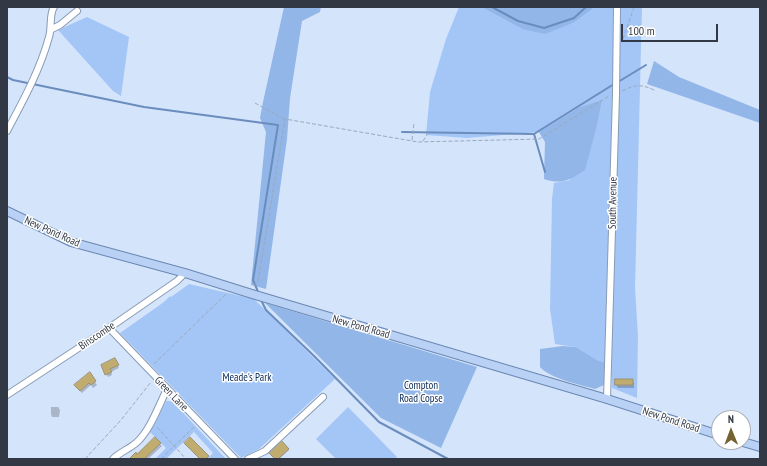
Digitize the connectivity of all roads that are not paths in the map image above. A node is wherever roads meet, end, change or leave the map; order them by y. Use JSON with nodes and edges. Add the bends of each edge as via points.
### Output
{"nodes":[{"id":1,"x":617,"y":7,"type":"edge"},
{"id":2,"x":52,"y":8,"type":"edge"},
{"id":3,"x":77,"y":11,"type":"dead end"},
{"id":4,"x":52,"y":29,"type":"junction"},
{"id":5,"x":7,"y":131,"type":"edge"},
{"id":6,"x":7,"y":211,"type":"edge"},
{"id":7,"x":185,"y":273,"type":"junction"},
{"id":8,"x":109,"y":328,"type":"junction"},
{"id":9,"x":167,"y":389,"type":"junction"},
{"id":10,"x":7,"y":395,"type":"edge"},
{"id":11,"x":323,"y":397,"type":"dead end"},
{"id":12,"x":607,"y":399,"type":"junction"},
{"id":13,"x":711,"y":432,"type":"edge"},
{"id":14,"x":113,"y":459,"type":"edge"},
{"id":15,"x":235,"y":459,"type":"edge"},
{"id":16,"x":248,"y":459,"type":"edge"}],
"edges":[{"from":1,"to":12,"type":"street","name":"South Avenue"},
{"from":2,"to":4,"type":"street"},
{"from":3,"to":4,"type":"street"},
{"from":4,"to":5,"type":"street","via":[[30,88]]},
{"from":6,"to":7,"type":"main road","name":"New Pond Road","via":[[71,242]]},
{"from":7,"to":8,"type":"street","name":"Binscombe"},
{"from":7,"to":12,"type":"main road","name":"New Pond Road"},
{"from":8,"to":9,"type":"street","name":"Green Lane"},
{"from":8,"to":10,"type":"street","name":"Binscombe"},
{"from":9,"to":14,"type":"street","via":[[143,436]]},
{"from":9,"to":15,"type":"street","name":"Green Lane"},
{"from":11,"to":16,"type":"street","via":[[264,451]]},
{"from":12,"to":13,"type":"main road","name":"New Pond Road"}]}
